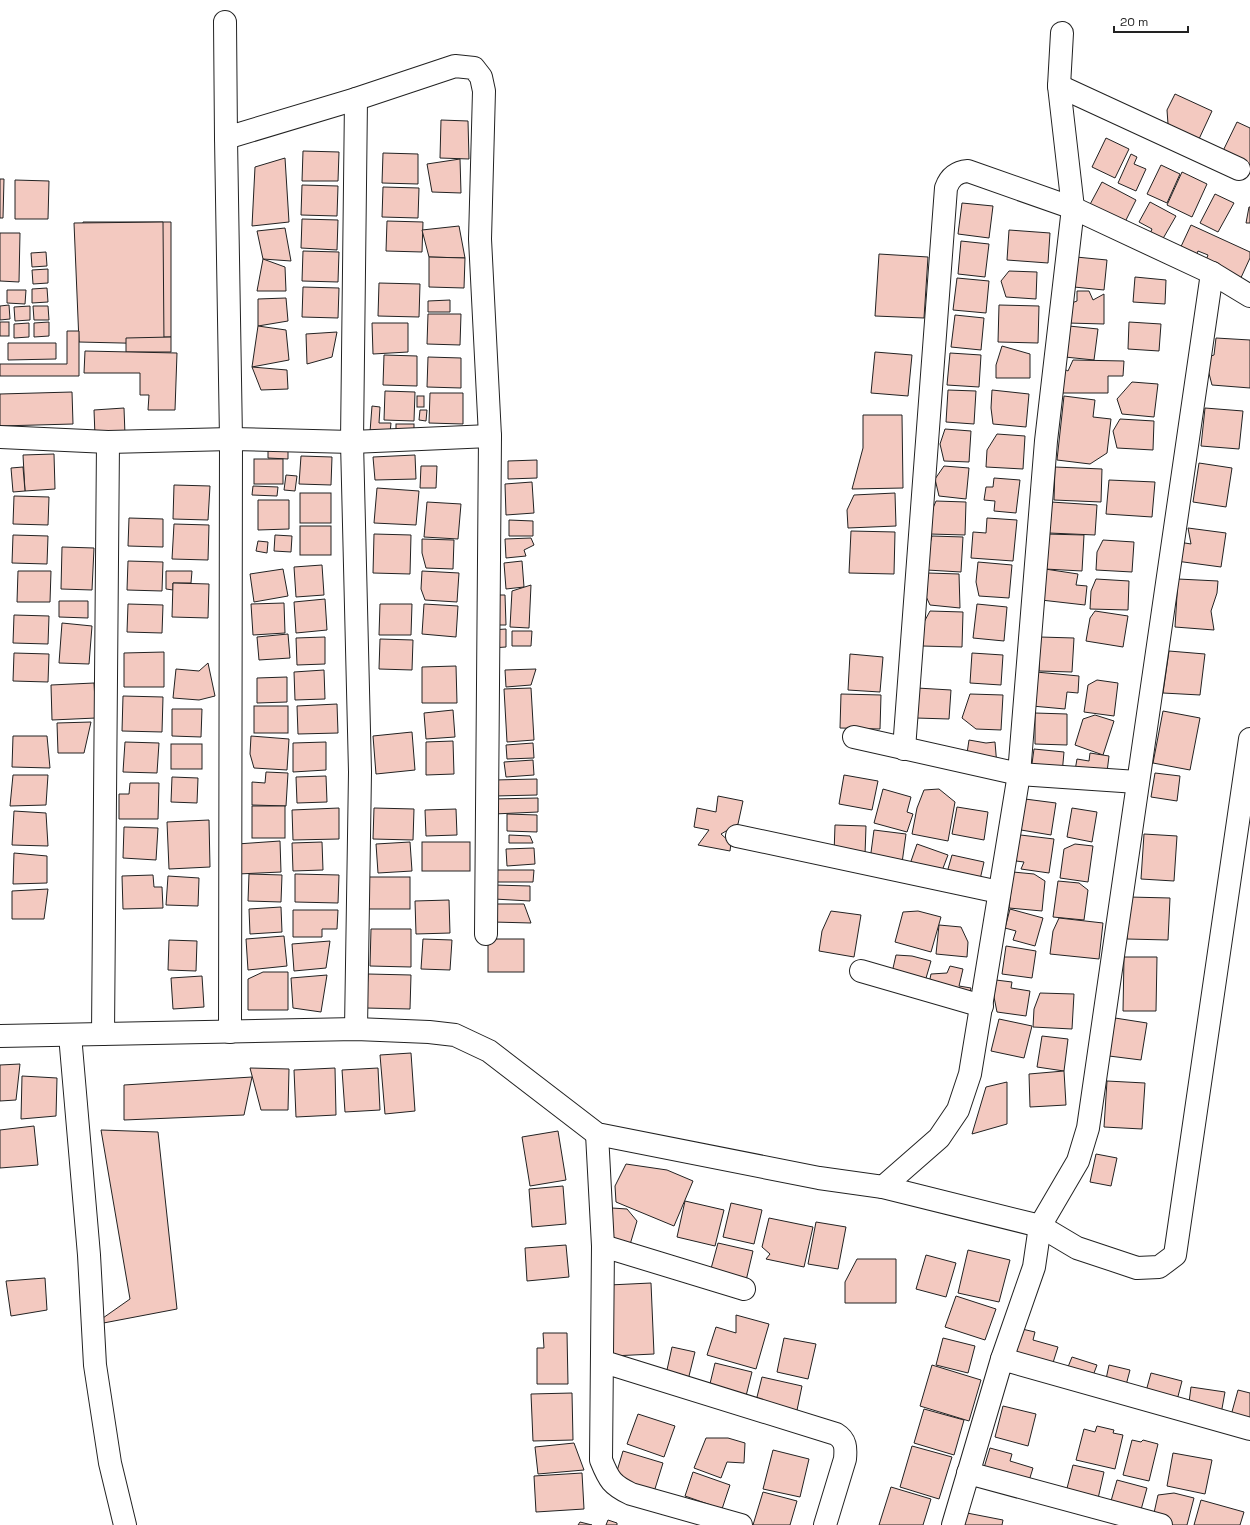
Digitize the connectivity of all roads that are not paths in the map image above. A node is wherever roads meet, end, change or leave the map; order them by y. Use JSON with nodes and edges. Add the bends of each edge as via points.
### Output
{"nodes":[{"id":1,"x":225,"y":22,"type":"dead end"},
{"id":2,"x":1062,"y":33,"type":"dead end"},
{"id":3,"x":1059,"y":86,"type":"junction"},
{"id":4,"x":356,"y":99,"type":"junction"},
{"id":5,"x":226,"y":138,"type":"junction"},
{"id":6,"x":1239,"y":169,"type":"dead end"},
{"id":7,"x":1073,"y":208,"type":"junction"},
{"id":8,"x":1212,"y":273,"type":"junction"},
{"id":9,"x":1250,"y":296,"type":"edge"},
{"id":10,"x":490,"y":436,"type":"junction"},
{"id":11,"x":0,"y":437,"type":"edge"},
{"id":12,"x":231,"y":439,"type":"junction"},
{"id":13,"x":108,"y":442,"type":"junction"},
{"id":14,"x":352,"y":442,"type":"junction"},
{"id":15,"x":854,"y":737,"type":"dead end"},
{"id":16,"x":1250,"y":739,"type":"edge"},
{"id":17,"x":904,"y":749,"type":"junction"},
{"id":18,"x":1019,"y":774,"type":"junction"},
{"id":19,"x":1137,"y":782,"type":"junction"},
{"id":20,"x":737,"y":836,"type":"dead end"},
{"id":21,"x":999,"y":892,"type":"junction"},
{"id":22,"x":486,"y":934,"type":"dead end"},
{"id":23,"x":861,"y":971,"type":"dead end"},
{"id":24,"x":982,"y":1006,"type":"junction"},
{"id":25,"x":356,"y":1029,"type":"junction"},
{"id":26,"x":230,"y":1032,"type":"junction"},
{"id":27,"x":103,"y":1034,"type":"junction"},
{"id":28,"x":70,"y":1035,"type":"junction"},
{"id":29,"x":0,"y":1036,"type":"edge"},
{"id":30,"x":597,"y":1134,"type":"junction"},
{"id":31,"x":884,"y":1187,"type":"junction"},
{"id":32,"x":1040,"y":1226,"type":"junction"},
{"id":33,"x":603,"y":1246,"type":"junction"},
{"id":34,"x":744,"y":1289,"type":"dead end"},
{"id":35,"x":1002,"y":1359,"type":"junction"},
{"id":36,"x":604,"y":1362,"type":"junction"},
{"id":37,"x":1250,"y":1429,"type":"edge"},
{"id":38,"x":968,"y":1473,"type":"junction"},
{"id":39,"x":124,"y":1525,"type":"edge"},
{"id":40,"x":741,"y":1525,"type":"edge"},
{"id":41,"x":825,"y":1525,"type":"edge"},
{"id":42,"x":953,"y":1525,"type":"edge"},
{"id":43,"x":1161,"y":1525,"type":"edge"}],
"edges":[{"from":1,"to":5,"type":"street"},
{"from":2,"to":3,"type":"street"},
{"from":3,"to":6,"type":"street"},
{"from":3,"to":7,"type":"street"},
{"from":4,"to":5,"type":"street"},
{"from":4,"to":10,"type":"street","via":[[455,66],[474,68],[481,77],[484,91],[480,240]]},
{"from":4,"to":14,"type":"street"},
{"from":5,"to":12,"type":"street"},
{"from":7,"to":8,"type":"street"},
{"from":7,"to":17,"type":"street","via":[[968,171],[960,171],[949,179],[946,188]]},
{"from":7,"to":18,"type":"street","via":[[1046,441]]},
{"from":8,"to":9,"type":"street"},
{"from":8,"to":19,"type":"street"},
{"from":10,"to":14,"type":"street"},
{"from":10,"to":22,"type":"street"},
{"from":11,"to":13,"type":"street"},
{"from":12,"to":13,"type":"street"},
{"from":12,"to":14,"type":"street"},
{"from":12,"to":26,"type":"street"},
{"from":13,"to":27,"type":"street"},
{"from":14,"to":25,"type":"street","via":[[360,772]]},
{"from":15,"to":17,"type":"street"},
{"from":16,"to":32,"type":"street","via":[[1175,1255],[1159,1267],[1137,1268],[1077,1248]]},
{"from":17,"to":18,"type":"street"},
{"from":18,"to":19,"type":"street"},
{"from":18,"to":21,"type":"street"},
{"from":19,"to":32,"type":"street","via":[[1088,1128],[1078,1161]]},
{"from":20,"to":21,"type":"street"},
{"from":21,"to":24,"type":"street"},
{"from":23,"to":24,"type":"street"},
{"from":24,"to":31,"type":"street","via":[[970,1074],[958,1110],[939,1138]]},
{"from":25,"to":26,"type":"street"},
{"from":25,"to":30,"type":"street","via":[[455,1035],[474,1043],[489,1051]]},
{"from":26,"to":27,"type":"street"},
{"from":27,"to":28,"type":"street"},
{"from":28,"to":29,"type":"street"},
{"from":28,"to":39,"type":"street","via":[[89,1255],[95,1365],[110,1463]]},
{"from":30,"to":31,"type":"street","via":[[819,1178]]},
{"from":30,"to":33,"type":"street"},
{"from":31,"to":32,"type":"street"},
{"from":32,"to":35,"type":"street","via":[[1034,1267]]},
{"from":33,"to":34,"type":"street"},
{"from":33,"to":36,"type":"street"},
{"from":35,"to":37,"type":"street"},
{"from":35,"to":38,"type":"street"},
{"from":36,"to":40,"type":"street","via":[[601,1460],[616,1488]]},
{"from":36,"to":41,"type":"street","via":[[841,1437],[846,1449],[845,1459]]},
{"from":38,"to":42,"type":"street"},
{"from":38,"to":43,"type":"street"}]}
